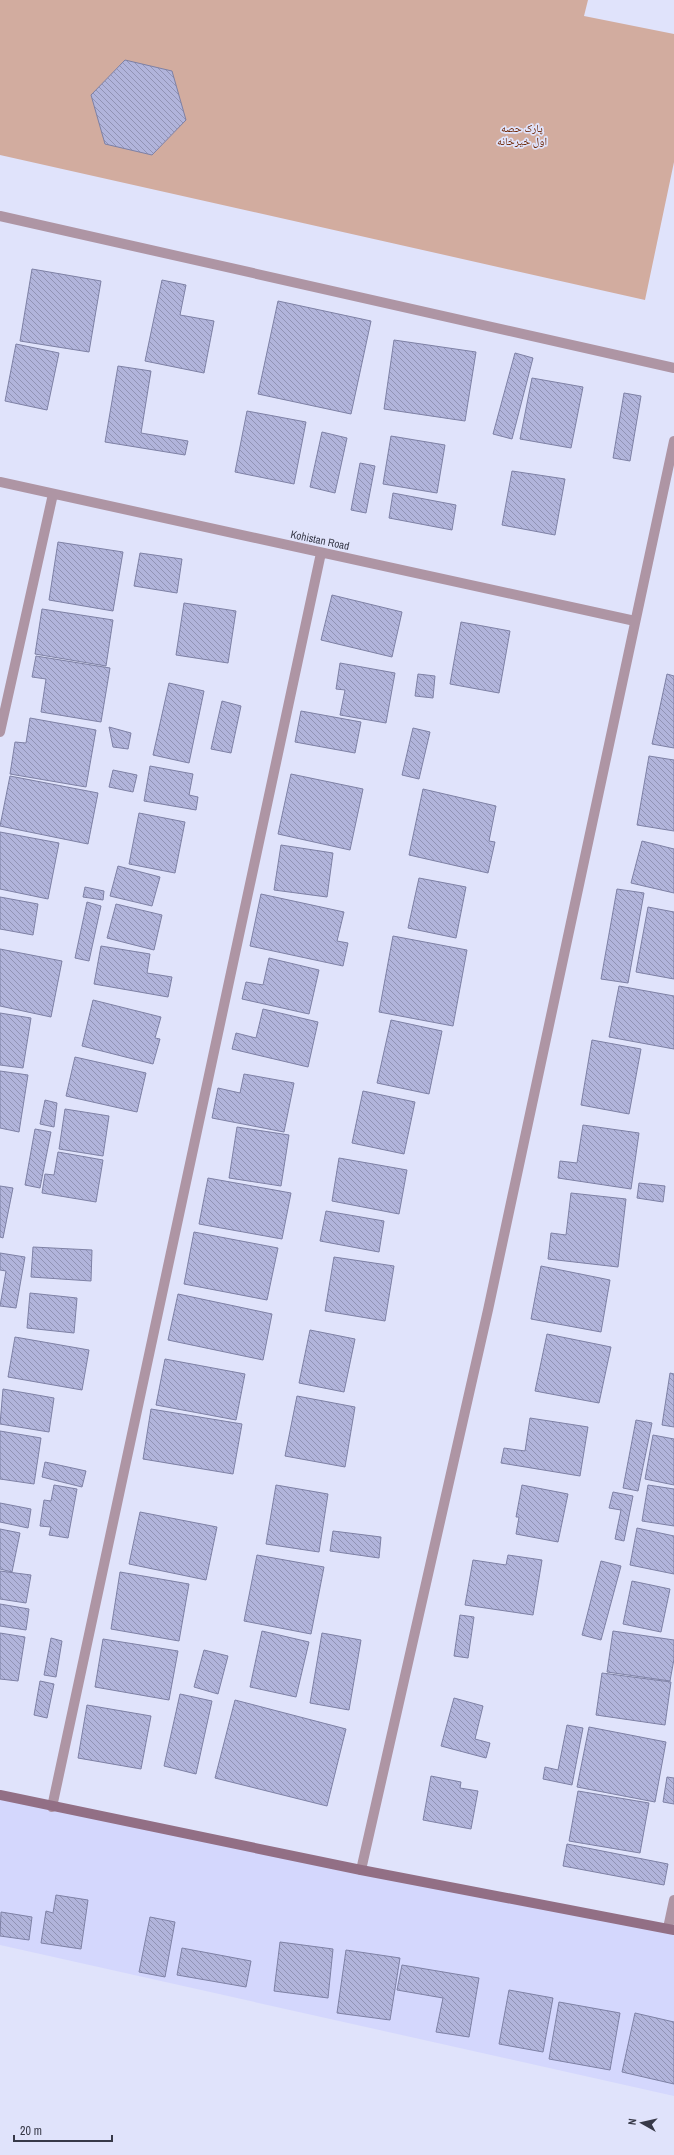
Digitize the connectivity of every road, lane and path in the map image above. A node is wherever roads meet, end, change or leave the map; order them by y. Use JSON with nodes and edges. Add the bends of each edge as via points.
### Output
{"nodes":[{"id":1,"x":0,"y":216,"type":"edge"},
{"id":2,"x":674,"y":368,"type":"edge"},
{"id":3,"x":674,"y":441,"type":"edge"},
{"id":4,"x":0,"y":482,"type":"edge"},
{"id":5,"x":53,"y":494,"type":"junction"},
{"id":6,"x":321,"y":553,"type":"junction"},
{"id":7,"x":635,"y":621,"type":"junction"},
{"id":8,"x":0,"y":732,"type":"edge"},
{"id":9,"x":0,"y":1795,"type":"edge"},
{"id":10,"x":52,"y":1807,"type":"junction"},
{"id":11,"x":361,"y":1870,"type":"junction"},
{"id":12,"x":674,"y":1900,"type":"edge"},
{"id":13,"x":671,"y":1929,"type":"edge"}],
"edges":[{"from":1,"to":2,"type":"street"},
{"from":3,"to":7,"type":"street"},
{"from":4,"to":5,"type":"street","name":"Kohistan Road"},
{"from":5,"to":6,"type":"street","name":"Kohistan Road"},
{"from":5,"to":8,"type":"street"},
{"from":6,"to":7,"type":"street","name":"Kohistan Road"},
{"from":6,"to":10,"type":"street"},
{"from":7,"to":11,"type":"street","via":[[488,1310]]},
{"from":9,"to":10,"type":"main road"},
{"from":10,"to":11,"type":"main road"},
{"from":11,"to":13,"type":"main road"},
{"from":12,"to":13,"type":"street"}]}
